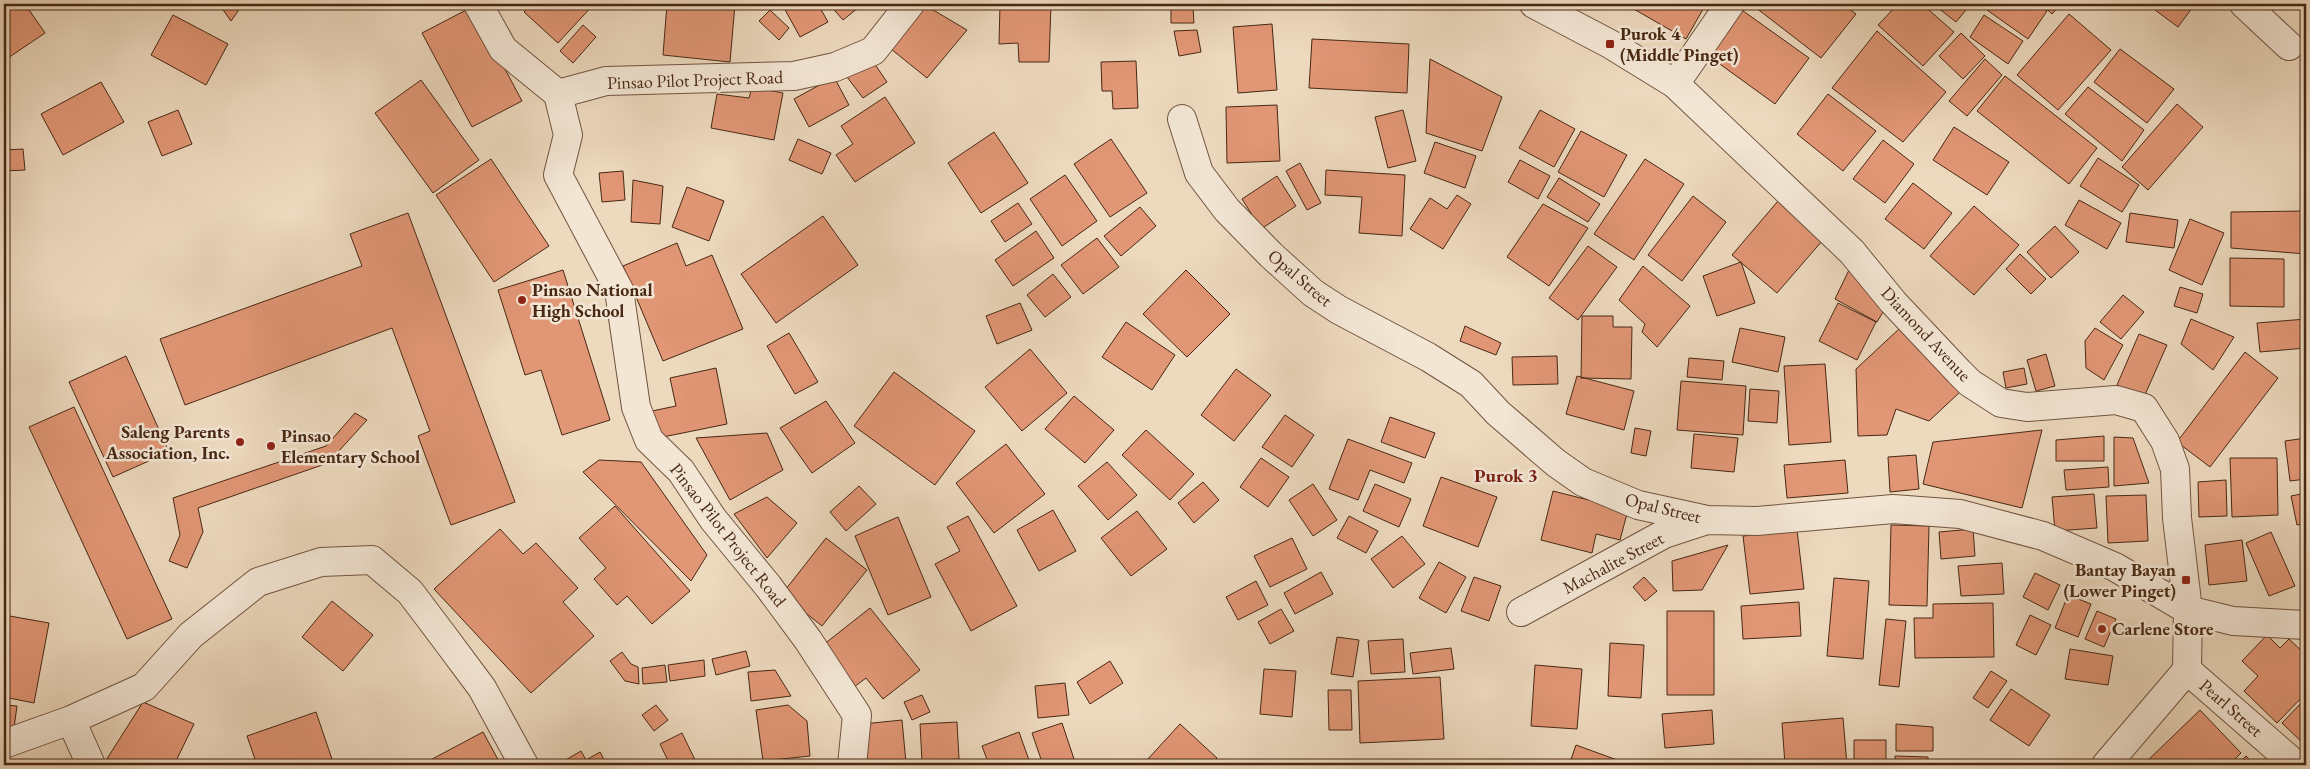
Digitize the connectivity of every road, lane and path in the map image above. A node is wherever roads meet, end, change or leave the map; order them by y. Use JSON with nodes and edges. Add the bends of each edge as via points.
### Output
{"nodes":[{"id":1,"x":478,"y":4,"type":"edge"},
{"id":2,"x":910,"y":4,"type":"edge"},
{"id":3,"x":1534,"y":4,"type":"edge"},
{"id":4,"x":1730,"y":4,"type":"edge"},
{"id":5,"x":2244,"y":4,"type":"edge"},
{"id":6,"x":2289,"y":46,"type":"dead end"},
{"id":7,"x":1675,"y":84,"type":"junction"},
{"id":8,"x":558,"y":94,"type":"junction"},
{"id":9,"x":1182,"y":119,"type":"dead end"},
{"id":10,"x":1707,"y":520,"type":"junction"},
{"id":11,"x":2188,"y":610,"type":"junction"},
{"id":12,"x":1521,"y":612,"type":"dead end"},
{"id":13,"x":2306,"y":625,"type":"edge"},
{"id":14,"x":2187,"y":670,"type":"junction"},
{"id":15,"x":71,"y":720,"type":"junction"},
{"id":16,"x":4,"y":744,"type":"edge"},
{"id":17,"x":91,"y":765,"type":"edge"},
{"id":18,"x":524,"y":765,"type":"edge"},
{"id":19,"x":852,"y":765,"type":"edge"},
{"id":20,"x":2106,"y":765,"type":"edge"},
{"id":21,"x":2296,"y":765,"type":"edge"}],
"edges":[{"from":1,"to":8,"type":"street","via":[[503,49]]},
{"from":2,"to":8,"type":"street","name":"Pinsao Pilot Project Road","via":[[872,51],[835,67],[794,76],[606,81]]},
{"from":3,"to":7,"type":"street","name":"Diamond Avenue","via":[[1610,44]]},
{"from":4,"to":7,"type":"street"},
{"from":5,"to":6,"type":"street"},
{"from":7,"to":11,"type":"street","name":"Diamond Avenue","via":[[1852,252],[1893,302],[1970,383],[2001,403],[2027,407],[2116,400],[2144,408],[2165,441],[2174,470]]},
{"from":8,"to":19,"type":"street","name":"Pinsao Pilot Project Road","via":[[568,135],[558,175],[619,290],[636,407],[649,440],[682,471],[713,519],[808,640],[857,715]]},
{"from":9,"to":10,"type":"street","name":"Opal Street","via":[[1198,173],[1227,210],[1271,256],[1313,293],[1471,384],[1498,413],[1583,482],[1638,505]]},
{"from":10,"to":11,"type":"street","name":"Opal Street","via":[[1757,521],[1893,509],[1960,514],[2043,536],[2115,568]]},
{"from":10,"to":12,"type":"street","name":"Machalite Street","via":[[1664,534]]},
{"from":11,"to":13,"type":"street","via":[[2233,621]]},
{"from":11,"to":14,"type":"street","name":"Diamond Avenue"},
{"from":14,"to":20,"type":"street"},
{"from":14,"to":21,"type":"street","name":"Pearl Street"},
{"from":15,"to":16,"type":"street"},
{"from":15,"to":17,"type":"street"},
{"from":15,"to":18,"type":"street","via":[[144,688],[191,635],[258,582],[321,562],[372,560],[410,592],[482,688]]}]}
